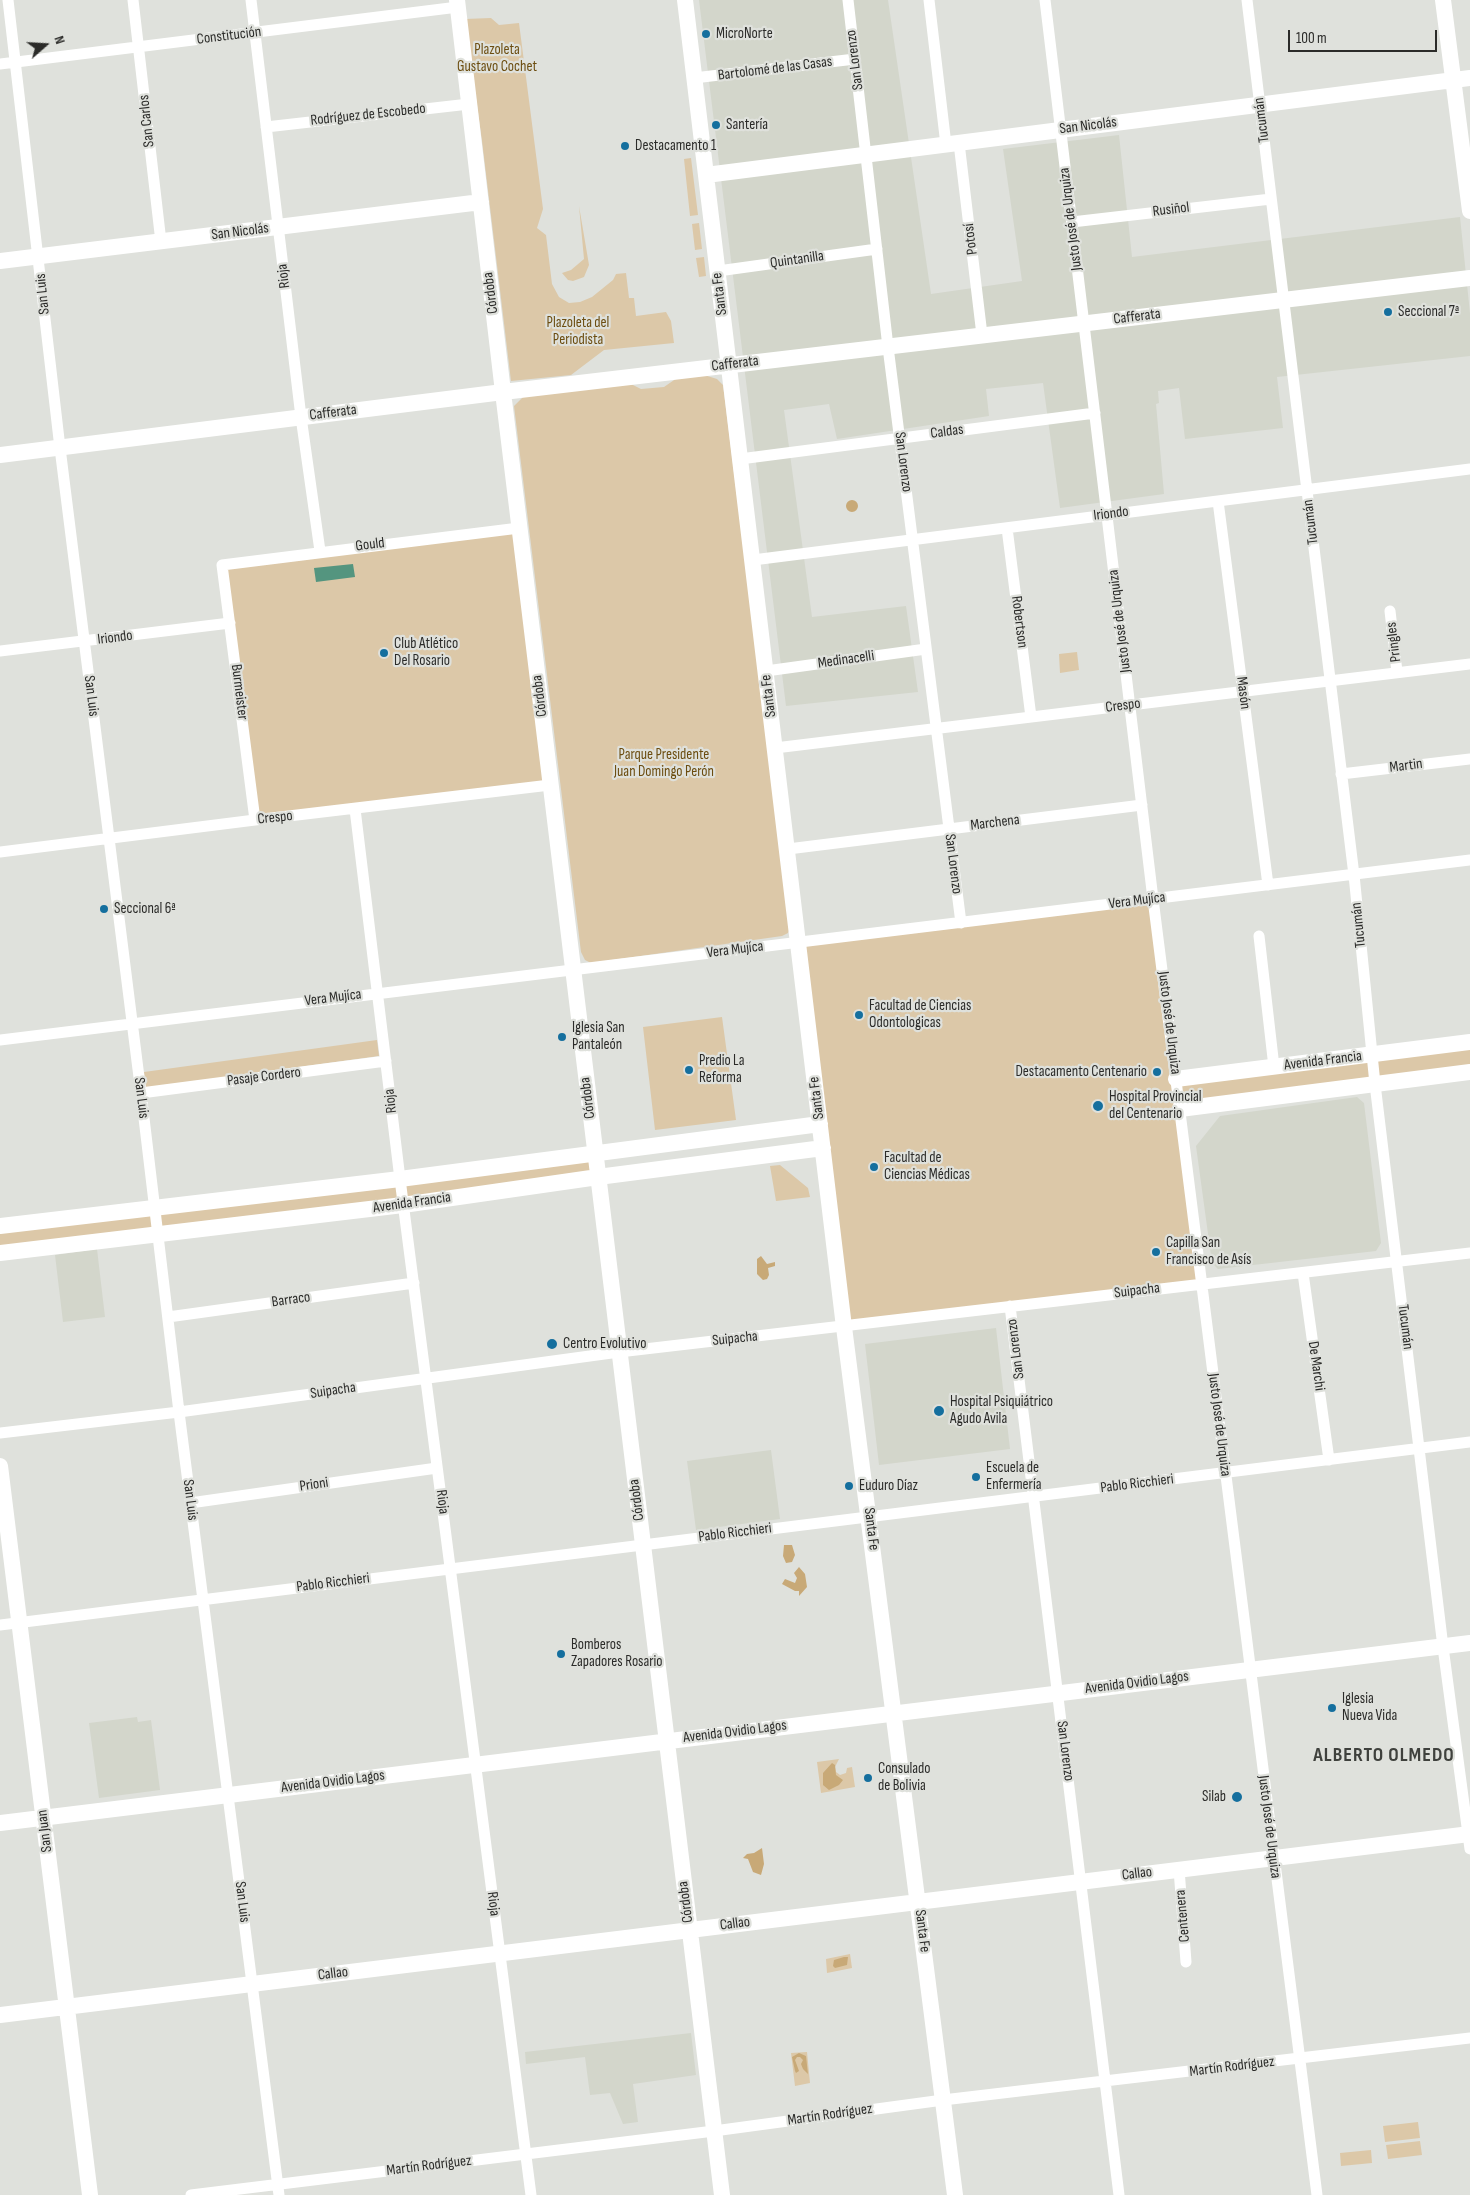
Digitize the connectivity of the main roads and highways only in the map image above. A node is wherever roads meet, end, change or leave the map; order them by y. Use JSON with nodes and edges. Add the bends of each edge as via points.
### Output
{"nodes":[{"id":1,"x":685,"y":0,"type":"edge"},
{"id":2,"x":1444,"y":0,"type":"edge"},
{"id":3,"x":458,"y":4,"type":"edge"},
{"id":4,"x":1470,"y":78,"type":"edge"},
{"id":5,"x":1453,"y":80,"type":"junction"},
{"id":6,"x":706,"y":175,"type":"junction"},
{"id":7,"x":481,"y":202,"type":"junction"},
{"id":8,"x":1470,"y":211,"type":"edge"},
{"id":9,"x":0,"y":261,"type":"edge"},
{"id":10,"x":1470,"y":278,"type":"edge"},
{"id":11,"x":729,"y":365,"type":"junction"},
{"id":12,"x":503,"y":392,"type":"junction"},
{"id":13,"x":0,"y":455,"type":"edge"},
{"id":14,"x":1470,"y":1042,"type":"edge"},
{"id":15,"x":1470,"y":1072,"type":"edge"},
{"id":16,"x":1176,"y":1079,"type":"road end"},
{"id":17,"x":1180,"y":1109,"type":"road end"},
{"id":18,"x":820,"y":1124,"type":"junction"},
{"id":19,"x":823,"y":1148,"type":"junction"},
{"id":20,"x":595,"y":1153,"type":"junction"},
{"id":21,"x":598,"y":1177,"type":"junction"},
{"id":22,"x":0,"y":1226,"type":"edge"},
{"id":23,"x":0,"y":1253,"type":"edge"},
{"id":24,"x":0,"y":1466,"type":"edge"},
{"id":25,"x":1470,"y":1643,"type":"edge"},
{"id":26,"x":894,"y":1713,"type":"junction"},
{"id":27,"x":666,"y":1741,"type":"junction"},
{"id":28,"x":43,"y":1818,"type":"junction"},
{"id":29,"x":0,"y":1823,"type":"edge"},
{"id":30,"x":1469,"y":1839,"type":"edge"},
{"id":31,"x":918,"y":1903,"type":"junction"},
{"id":32,"x":690,"y":1929,"type":"junction"},
{"id":33,"x":66,"y":2007,"type":"junction"},
{"id":34,"x":0,"y":2016,"type":"edge"},
{"id":35,"x":90,"y":2195,"type":"edge"},
{"id":36,"x":722,"y":2195,"type":"edge"},
{"id":37,"x":955,"y":2195,"type":"edge"}],
"edges":[{"from":1,"to":6,"type":"main road","name":"Santa Fe"},
{"from":2,"to":5,"type":"main road"},
{"from":3,"to":7,"type":"main road","name":"Córdoba"},
{"from":4,"to":5,"type":"main road","name":"San Nicolás"},
{"from":5,"to":6,"type":"main road","name":"San Nicolás"},
{"from":5,"to":8,"type":"main road"},
{"from":6,"to":11,"type":"main road","name":"Santa Fe"},
{"from":7,"to":9,"type":"main road","name":"San Nicolás"},
{"from":7,"to":12,"type":"main road","name":"Córdoba"},
{"from":10,"to":11,"type":"main road","name":"Cafferata"},
{"from":11,"to":12,"type":"main road","name":"Cafferata"},
{"from":11,"to":18,"type":"main road","name":"Santa Fe"},
{"from":12,"to":13,"type":"main road","name":"Cafferata"},
{"from":12,"to":20,"type":"main road","name":"Córdoba"},
{"from":14,"to":16,"type":"main road","name":"Avenida Francia"},
{"from":15,"to":17,"type":"main road","name":"Avenida Francia"},
{"from":18,"to":19,"type":"main road","name":"Santa Fe"},
{"from":18,"to":20,"type":"main road","name":"Avenida Francia"},
{"from":19,"to":21,"type":"main road","name":"Avenida Francia"},
{"from":19,"to":26,"type":"main road","name":"Santa Fe"},
{"from":20,"to":21,"type":"main road","name":"Córdoba"},
{"from":20,"to":22,"type":"main road","name":"Avenida Francia"},
{"from":21,"to":23,"type":"main road","name":"Avenida Francia","via":[[403,1205]]},
{"from":21,"to":27,"type":"main road","name":"Córdoba"},
{"from":24,"to":28,"type":"main road","name":"San Juan"},
{"from":25,"to":26,"type":"main road","name":"Avenida Ovidio Lagos"},
{"from":26,"to":27,"type":"main road","name":"Avenida Ovidio Lagos"},
{"from":26,"to":31,"type":"main road","name":"Santa Fe"},
{"from":27,"to":28,"type":"main road","name":"Avenida Ovidio Lagos"},
{"from":27,"to":32,"type":"main road","name":"Córdoba"},
{"from":28,"to":29,"type":"main road","name":"Avenida Ovidio Lagos"},
{"from":28,"to":33,"type":"main road","name":"San Juan"},
{"from":30,"to":31,"type":"main road","name":"Callao","via":[[1273,1858]]},
{"from":31,"to":32,"type":"main road","name":"Callao"},
{"from":31,"to":37,"type":"main road","name":"Santa Fe"},
{"from":32,"to":33,"type":"main road","name":"Callao"},
{"from":32,"to":36,"type":"main road","name":"Córdoba"},
{"from":33,"to":34,"type":"main road","name":"Callao"},
{"from":33,"to":35,"type":"main road","name":"San Juan"}]}
